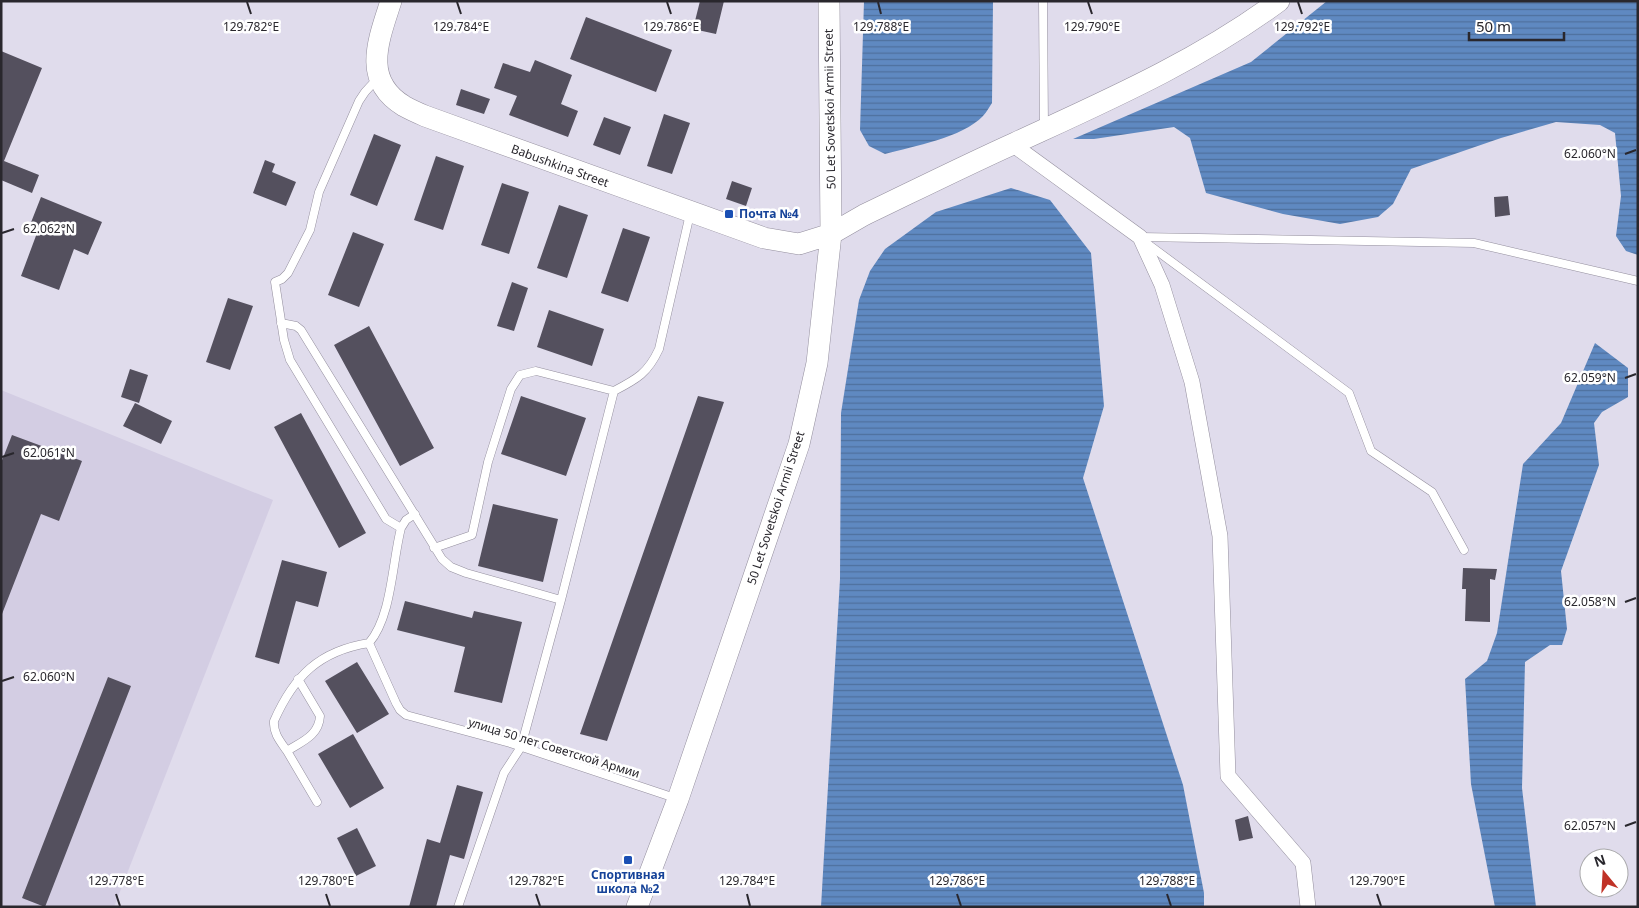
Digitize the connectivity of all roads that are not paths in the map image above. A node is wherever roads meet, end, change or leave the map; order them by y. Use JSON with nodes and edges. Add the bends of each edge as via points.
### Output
{"nodes":[{"id":1,"x":391,"y":1,"type":"edge"},
{"id":2,"x":829,"y":1,"type":"edge"},
{"id":3,"x":1043,"y":1,"type":"edge"},
{"id":4,"x":1279,"y":1,"type":"edge"},
{"id":5,"x":379,"y":78,"type":"junction"},
{"id":6,"x":1044,"y":130,"type":"junction"},
{"id":7,"x":1012,"y":144,"type":"junction"},
{"id":8,"x":690,"y":213,"type":"junction"},
{"id":9,"x":831,"y":234,"type":"junction"},
{"id":10,"x":1140,"y":237,"type":"junction"},
{"id":11,"x":1638,"y":281,"type":"edge"},
{"id":12,"x":281,"y":323,"type":"junction"},
{"id":13,"x":614,"y":392,"type":"junction"},
{"id":14,"x":415,"y":514,"type":"junction"},
{"id":15,"x":401,"y":528,"type":"junction"},
{"id":16,"x":434,"y":548,"type":"junction"},
{"id":17,"x":1464,"y":550,"type":"dead end"},
{"id":18,"x":561,"y":600,"type":"junction"},
{"id":19,"x":369,"y":643,"type":"junction"},
{"id":20,"x":298,"y":680,"type":"junction"},
{"id":21,"x":521,"y":747,"type":"junction"},
{"id":22,"x":287,"y":751,"type":"junction"},
{"id":23,"x":678,"y":799,"type":"junction"},
{"id":24,"x":317,"y":802,"type":"dead end"},
{"id":25,"x":458,"y":907,"type":"edge"},
{"id":26,"x":637,"y":907,"type":"edge"},
{"id":27,"x":1308,"y":907,"type":"edge"}],
"edges":[{"from":1,"to":5,"type":"street","via":[[378,41]]},
{"from":2,"to":9,"type":"street","name":"50 Let Sovetskoi Armii Street"},
{"from":3,"to":6,"type":"lane"},
{"from":4,"to":6,"type":"street","name":"Babushkina Street","via":[[1206,50]]},
{"from":5,"to":8,"type":"street","name":"Babushkina Street","via":[[395,99],[425,116]]},
{"from":5,"to":12,"type":"lane","via":[[359,101],[319,192],[310,230],[288,273],[275,282]]},
{"from":6,"to":7,"type":"street","name":"Babushkina Street"},
{"from":7,"to":9,"type":"street","name":"Babushkina Street"},
{"from":7,"to":10,"type":"street"},
{"from":8,"to":9,"type":"street","name":"Babushkina Street","via":[[787,243],[799,244]]},
{"from":8,"to":13,"type":"lane","via":[[659,349],[653,362],[638,379]]},
{"from":9,"to":23,"type":"street","name":"50 Let Sovetskoi Armii Street","via":[[817,363],[799,444]]},
{"from":10,"to":11,"type":"lane","via":[[1474,243]]},
{"from":10,"to":17,"type":"lane","via":[[1349,393],[1371,451],[1432,492]]},
{"from":10,"to":27,"type":"street","via":[[1162,284],[1192,382],[1220,536],[1228,776],[1303,863]]},
{"from":12,"to":14,"type":"lane","via":[[301,330]]},
{"from":12,"to":15,"type":"lane","via":[[295,369],[379,509],[386,519]]},
{"from":13,"to":16,"type":"lane","via":[[536,371],[520,376],[511,389],[488,462],[472,535]]},
{"from":13,"to":18,"type":"lane"},
{"from":14,"to":15,"type":"lane"},
{"from":14,"to":16,"type":"lane"},
{"from":15,"to":19,"type":"lane","via":[[383,619]]},
{"from":16,"to":18,"type":"lane","via":[[451,567]]},
{"from":18,"to":21,"type":"lane"},
{"from":19,"to":20,"type":"lane","via":[[336,652],[307,669]]},
{"from":19,"to":21,"type":"lane","name":"улица 50 лет Советской Армии","via":[[396,703],[406,715]]},
{"from":20,"to":22,"type":"lane","via":[[274,721],[273,729]]},
{"from":20,"to":22,"type":"lane","via":[[320,716],[320,724],[312,736]]},
{"from":21,"to":23,"type":"lane","name":"улица 50 лет Советской Армии"},
{"from":21,"to":25,"type":"lane","via":[[504,773]]},
{"from":22,"to":24,"type":"lane"},
{"from":23,"to":26,"type":"street","name":"50 Let Sovetskoi Armii Street"}]}
